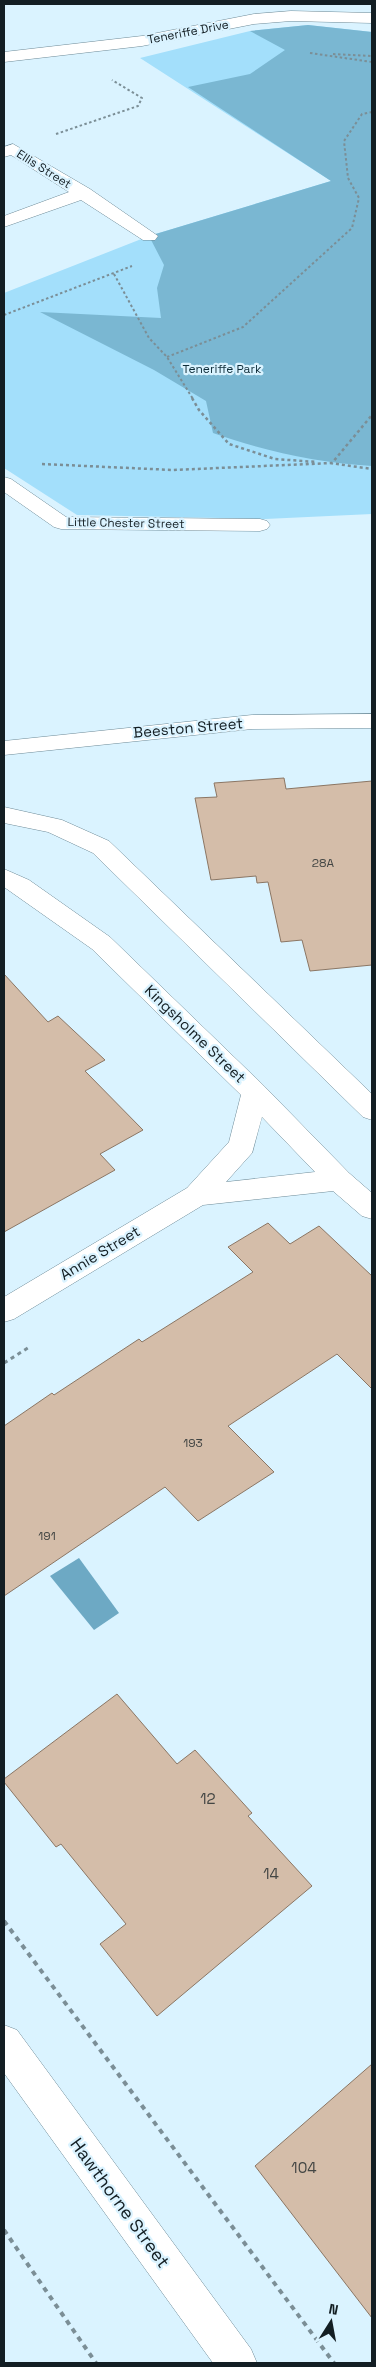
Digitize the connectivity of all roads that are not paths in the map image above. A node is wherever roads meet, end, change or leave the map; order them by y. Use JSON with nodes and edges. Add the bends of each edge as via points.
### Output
{"nodes":[{"id":1,"x":372,"y":18,"type":"edge"},
{"id":2,"x":4,"y":57,"type":"edge"},
{"id":3,"x":8,"y":151,"type":"edge"},
{"id":4,"x":84,"y":194,"type":"junction"},
{"id":5,"x":4,"y":222,"type":"edge"},
{"id":6,"x":149,"y":236,"type":"road end"},
{"id":7,"x":4,"y":483,"type":"edge"},
{"id":8,"x":260,"y":525,"type":"dead end"},
{"id":9,"x":372,"y":721,"type":"edge"},
{"id":10,"x":4,"y":748,"type":"edge"},
{"id":11,"x":4,"y":815,"type":"edge"},
{"id":12,"x":4,"y":877,"type":"edge"},
{"id":13,"x":255,"y":1093,"type":"junction"},
{"id":14,"x":372,"y":1110,"type":"edge"},
{"id":15,"x":339,"y":1180,"type":"junction"},
{"id":16,"x":197,"y":1196,"type":"junction"},
{"id":17,"x":372,"y":1209,"type":"edge"},
{"id":18,"x":4,"y":1312,"type":"edge"},
{"id":19,"x":4,"y":2043,"type":"edge"},
{"id":20,"x":237,"y":2363,"type":"edge"}],
"edges":[{"from":1,"to":2,"type":"street","name":"Teneriffe Drive","via":[[291,16],[254,19],[142,41]]},
{"from":3,"to":4,"type":"street","name":"Ellis Street"},
{"from":4,"to":5,"type":"street","name":"Ellis Street"},
{"from":4,"to":6,"type":"street","name":"Ellis Street"},
{"from":7,"to":8,"type":"street","name":"Little Chester Street","via":[[61,523]]},
{"from":9,"to":10,"type":"street","name":"Beeston Street","via":[[252,722]]},
{"from":11,"to":14,"type":"street","via":[[54,825],[102,847]]},
{"from":12,"to":13,"type":"street","name":"Kingsholme Street","via":[[101,943]]},
{"from":13,"to":15,"type":"street","name":"Kingsholme Street"},
{"from":13,"to":16,"type":"street","name":"Annie Street","via":[[242,1146]]},
{"from":15,"to":16,"type":"street","name":"Annie Street"},
{"from":15,"to":17,"type":"street","name":"Kingsholme Street"},
{"from":16,"to":18,"type":"street","name":"Annie Street"},
{"from":19,"to":20,"type":"street","name":"Hawthorne Street"}]}
